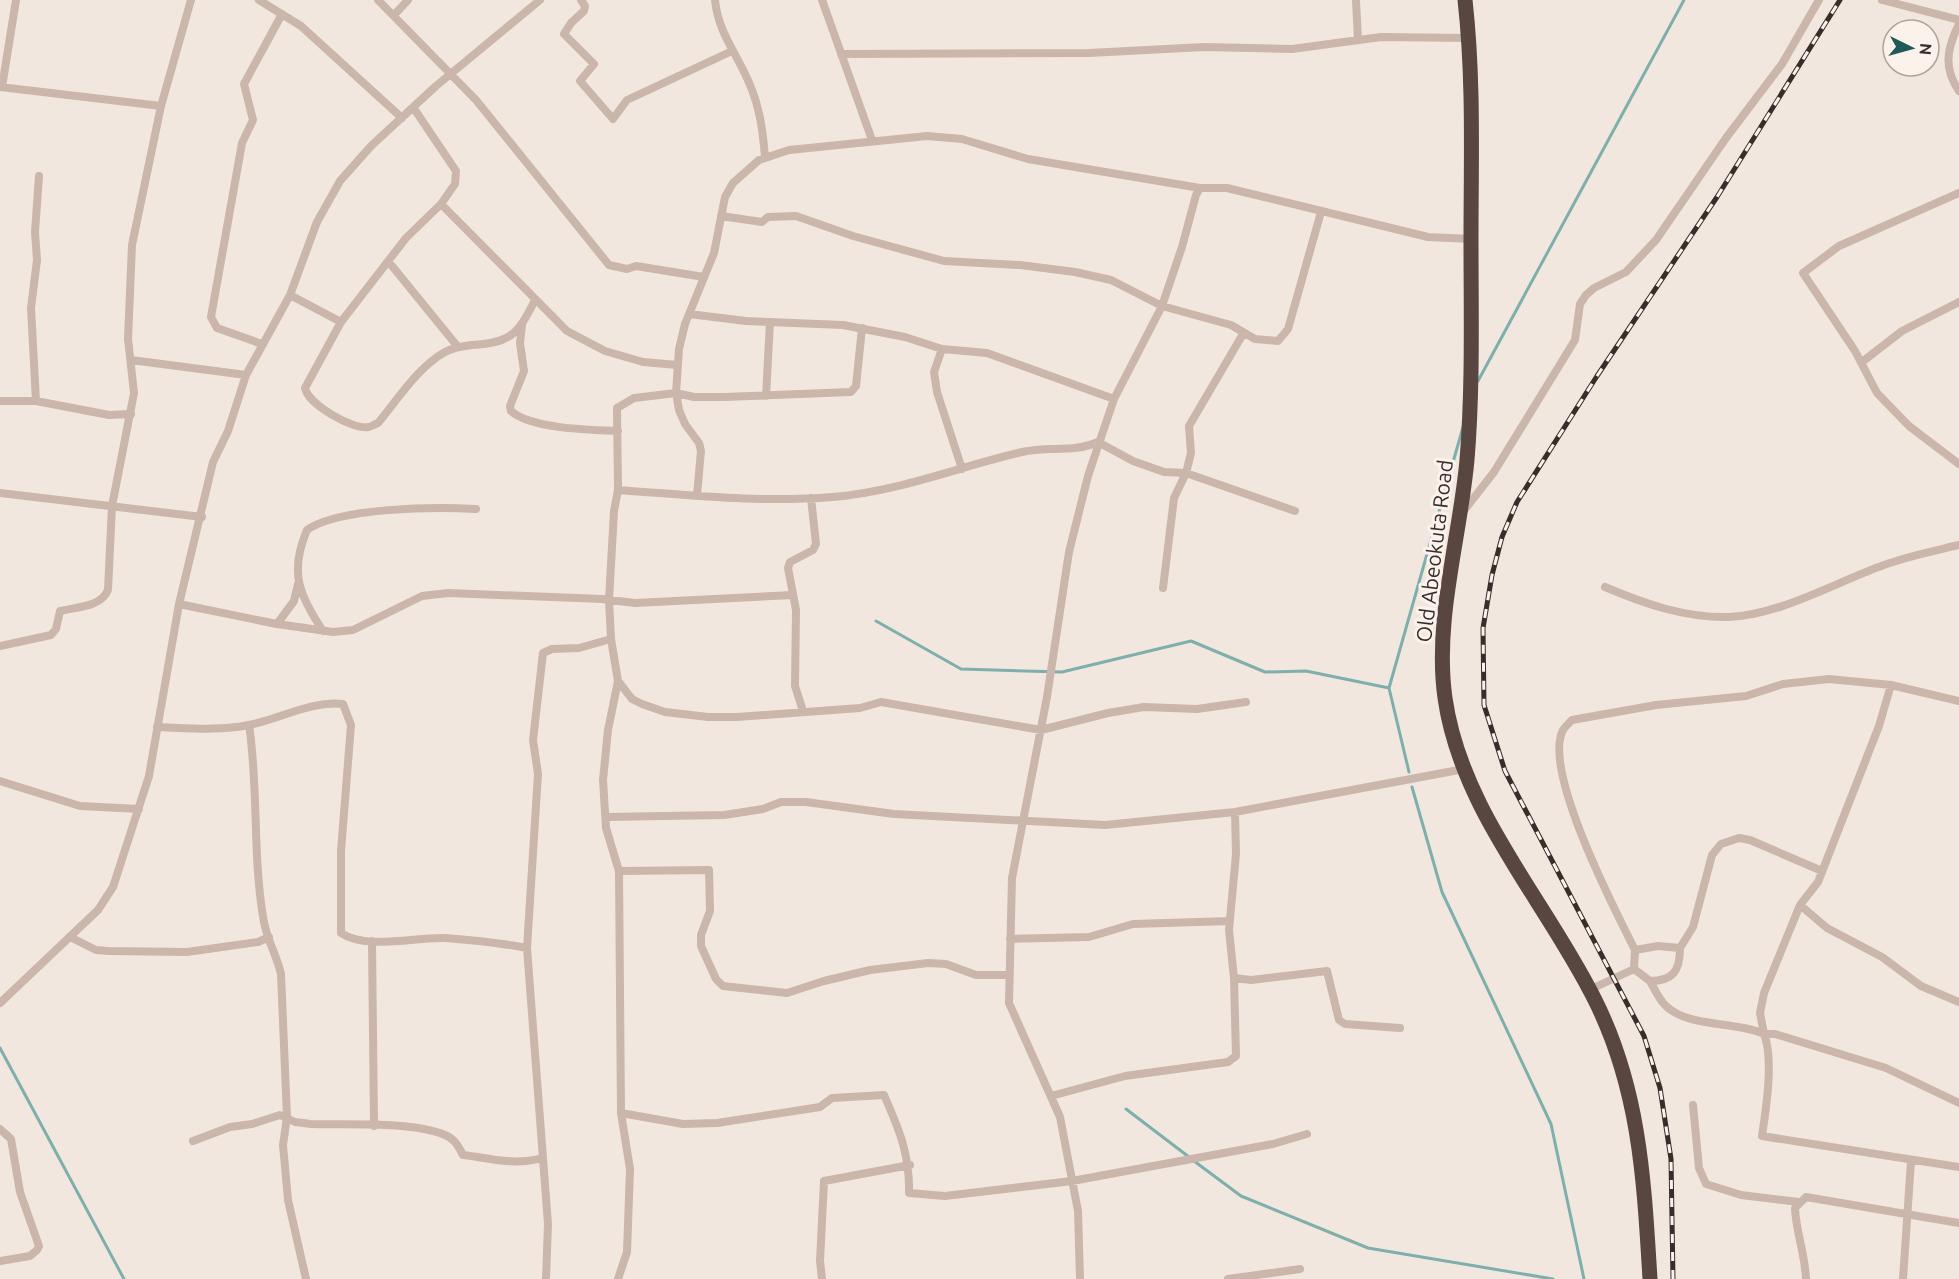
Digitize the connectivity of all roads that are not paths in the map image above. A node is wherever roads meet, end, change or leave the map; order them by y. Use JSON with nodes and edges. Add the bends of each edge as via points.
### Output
{"nodes":[{"id":1,"x":16,"y":0,"type":"edge"},
{"id":2,"x":191,"y":0,"type":"edge"},
{"id":3,"x":259,"y":0,"type":"edge"},
{"id":4,"x":378,"y":0,"type":"edge"},
{"id":5,"x":408,"y":0,"type":"edge"},
{"id":6,"x":540,"y":0,"type":"edge"},
{"id":7,"x":581,"y":0,"type":"edge"},
{"id":8,"x":715,"y":0,"type":"edge"},
{"id":9,"x":822,"y":0,"type":"edge"},
{"id":10,"x":1356,"y":0,"type":"edge"},
{"id":11,"x":1465,"y":0,"type":"edge"},
{"id":12,"x":1819,"y":0,"type":"edge"},
{"id":13,"x":1882,"y":0,"type":"edge"},
{"id":14,"x":282,"y":14,"type":"junction"},
{"id":15,"x":395,"y":14,"type":"junction"},
{"id":16,"x":1959,"y":22,"type":"edge"},
{"id":17,"x":1469,"y":39,"type":"junction"},
{"id":18,"x":1358,"y":40,"type":"junction"},
{"id":19,"x":732,"y":51,"type":"junction"},
{"id":20,"x":841,"y":54,"type":"junction"},
{"id":21,"x":452,"y":73,"type":"junction"},
{"id":22,"x":1,"y":87,"type":"edge"},
{"id":23,"x":1959,"y":91,"type":"edge"},
{"id":24,"x":161,"y":106,"type":"junction"},
{"id":25,"x":413,"y":107,"type":"junction"},
{"id":26,"x":402,"y":118,"type":"junction"},
{"id":27,"x":872,"y":140,"type":"junction"},
{"id":28,"x":765,"y":157,"type":"junction"},
{"id":29,"x":39,"y":176,"type":"dead end"},
{"id":30,"x":1200,"y":188,"type":"junction"},
{"id":31,"x":1959,"y":193,"type":"edge"},
{"id":32,"x":441,"y":204,"type":"junction"},
{"id":33,"x":1321,"y":212,"type":"junction"},
{"id":34,"x":721,"y":216,"type":"junction"},
{"id":35,"x":1471,"y":239,"type":"junction"},
{"id":36,"x":388,"y":261,"type":"junction"},
{"id":37,"x":704,"y":277,"type":"junction"},
{"id":38,"x":290,"y":295,"type":"junction"},
{"id":39,"x":535,"y":300,"type":"junction"},
{"id":40,"x":1959,"y":302,"type":"edge"},
{"id":41,"x":1162,"y":306,"type":"junction"},
{"id":42,"x":689,"y":314,"type":"junction"},
{"id":43,"x":341,"y":322,"type":"junction"},
{"id":44,"x":770,"y":322,"type":"junction"},
{"id":45,"x":522,"y":324,"type":"junction"},
{"id":46,"x":862,"y":328,"type":"junction"},
{"id":47,"x":1243,"y":334,"type":"junction"},
{"id":48,"x":262,"y":344,"type":"junction"},
{"id":49,"x":458,"y":346,"type":"junction"},
{"id":50,"x":942,"y":349,"type":"junction"},
{"id":51,"x":131,"y":360,"type":"junction"},
{"id":52,"x":1862,"y":362,"type":"junction"},
{"id":53,"x":677,"y":365,"type":"junction"},
{"id":54,"x":246,"y":375,"type":"junction"},
{"id":55,"x":676,"y":393,"type":"junction"},
{"id":56,"x":766,"y":396,"type":"junction"},
{"id":57,"x":1114,"y":399,"type":"junction"},
{"id":58,"x":0,"y":401,"type":"edge"},
{"id":59,"x":36,"y":401,"type":"junction"},
{"id":60,"x":131,"y":414,"type":"junction"},
{"id":61,"x":618,"y":430,"type":"junction"},
{"id":62,"x":1098,"y":442,"type":"junction"},
{"id":63,"x":1959,"y":464,"type":"edge"},
{"id":64,"x":962,"y":469,"type":"junction"},
{"id":65,"x":1186,"y":473,"type":"junction"},
{"id":66,"x":618,"y":490,"type":"junction"},
{"id":67,"x":0,"y":493,"type":"edge"},
{"id":68,"x":697,"y":495,"type":"junction"},
{"id":69,"x":811,"y":498,"type":"junction"},
{"id":70,"x":112,"y":506,"type":"junction"},
{"id":71,"x":476,"y":509,"type":"dead end"},
{"id":72,"x":1295,"y":511,"type":"dead end"},
{"id":73,"x":1462,"y":513,"type":"junction"},
{"id":74,"x":202,"y":517,"type":"junction"},
{"id":75,"x":1959,"y":545,"type":"edge"},
{"id":76,"x":298,"y":583,"type":"junction"},
{"id":77,"x":1605,"y":587,"type":"dead end"},
{"id":78,"x":1163,"y":588,"type":"dead end"},
{"id":79,"x":793,"y":595,"type":"junction"},
{"id":80,"x":609,"y":600,"type":"junction"},
{"id":81,"x":179,"y":604,"type":"junction"},
{"id":82,"x":277,"y":624,"type":"junction"},
{"id":83,"x":323,"y":631,"type":"junction"},
{"id":84,"x":611,"y":639,"type":"junction"},
{"id":85,"x":0,"y":646,"type":"edge"},
{"id":86,"x":618,"y":681,"type":"junction"},
{"id":87,"x":1891,"y":685,"type":"junction"},
{"id":88,"x":1959,"y":701,"type":"edge"},
{"id":89,"x":1246,"y":702,"type":"dead end"},
{"id":90,"x":803,"y":711,"type":"junction"},
{"id":91,"x":249,"y":725,"type":"junction"},
{"id":92,"x":157,"y":727,"type":"junction"},
{"id":93,"x":1041,"y":730,"type":"junction"},
{"id":94,"x":1464,"y":769,"type":"junction"},
{"id":95,"x":0,"y":781,"type":"edge"},
{"id":96,"x":139,"y":809,"type":"junction"},
{"id":97,"x":1235,"y":812,"type":"junction"},
{"id":98,"x":606,"y":816,"type":"junction"},
{"id":99,"x":1023,"y":823,"type":"junction"},
{"id":100,"x":619,"y":871,"type":"junction"},
{"id":101,"x":1822,"y":871,"type":"junction"},
{"id":102,"x":1800,"y":905,"type":"junction"},
{"id":103,"x":1230,"y":921,"type":"junction"},
{"id":104,"x":70,"y":937,"type":"junction"},
{"id":105,"x":269,"y":937,"type":"junction"},
{"id":106,"x":1010,"y":939,"type":"junction"},
{"id":107,"x":372,"y":941,"type":"junction"},
{"id":108,"x":527,"y":948,"type":"junction"},
{"id":109,"x":1680,"y":948,"type":"junction"},
{"id":110,"x":1635,"y":950,"type":"junction"},
{"id":111,"x":1634,"y":969,"type":"junction"},
{"id":112,"x":1009,"y":975,"type":"junction"},
{"id":113,"x":1234,"y":978,"type":"junction"},
{"id":114,"x":1650,"y":981,"type":"junction"},
{"id":115,"x":1589,"y":990,"type":"junction"},
{"id":116,"x":1959,"y":1002,"type":"edge"},
{"id":117,"x":0,"y":1003,"type":"edge"},
{"id":118,"x":1400,"y":1028,"type":"dead end"},
{"id":119,"x":1764,"y":1034,"type":"junction"},
{"id":120,"x":1051,"y":1096,"type":"junction"},
{"id":121,"x":1959,"y":1103,"type":"edge"},
{"id":122,"x":1693,"y":1105,"type":"dead end"},
{"id":123,"x":621,"y":1113,"type":"junction"},
{"id":124,"x":287,"y":1117,"type":"junction"},
{"id":125,"x":374,"y":1126,"type":"junction"},
{"id":126,"x":0,"y":1129,"type":"edge"},
{"id":127,"x":1307,"y":1134,"type":"dead end"},
{"id":128,"x":193,"y":1141,"type":"dead end"},
{"id":129,"x":542,"y":1158,"type":"junction"},
{"id":130,"x":1911,"y":1161,"type":"junction"},
{"id":131,"x":910,"y":1165,"type":"junction"},
{"id":132,"x":1959,"y":1167,"type":"edge"},
{"id":133,"x":1072,"y":1181,"type":"junction"},
{"id":134,"x":1799,"y":1202,"type":"junction"},
{"id":135,"x":1906,"y":1214,"type":"junction"},
{"id":136,"x":1959,"y":1223,"type":"edge"},
{"id":137,"x":0,"y":1261,"type":"edge"},
{"id":138,"x":1300,"y":1269,"type":"dead end"},
{"id":139,"x":306,"y":1279,"type":"edge"},
{"id":140,"x":546,"y":1279,"type":"edge"},
{"id":141,"x":618,"y":1279,"type":"edge"},
{"id":142,"x":822,"y":1279,"type":"edge"},
{"id":143,"x":1080,"y":1279,"type":"edge"},
{"id":144,"x":1228,"y":1279,"type":"edge"},
{"id":145,"x":1650,"y":1279,"type":"edge"},
{"id":146,"x":1806,"y":1279,"type":"edge"},
{"id":147,"x":1903,"y":1279,"type":"edge"}],
"edges":[{"from":1,"to":22,"type":"street"},
{"from":2,"to":24,"type":"street"},
{"from":3,"to":14,"type":"street"},
{"from":4,"to":15,"type":"street"},
{"from":5,"to":15,"type":"street"},
{"from":6,"to":21,"type":"street"},
{"from":7,"to":19,"type":"street","via":[[584,11],[564,34],[594,64],[580,81],[613,119],[627,99]]},
{"from":8,"to":19,"type":"street","via":[[720,28]]},
{"from":9,"to":20,"type":"street"},
{"from":10,"to":18,"type":"street"},
{"from":11,"to":17,"type":"highway","name":"Old Abeokuta Road"},
{"from":12,"to":73,"type":"street","via":[[1782,64],[1656,240],[1626,272],[1586,295],[1580,304],[1575,340],[1494,472]]},
{"from":13,"to":16,"type":"street"},
{"from":14,"to":26,"type":"street","via":[[338,57]]},
{"from":14,"to":48,"type":"street","via":[[244,84],[253,120],[242,142],[211,317],[217,328]]},
{"from":15,"to":21,"type":"street"},
{"from":16,"to":23,"type":"street","via":[[1948,52],[1947,69]]},
{"from":17,"to":18,"type":"street"},
{"from":17,"to":35,"type":"highway","name":"Old Abeokuta Road"},
{"from":18,"to":20,"type":"street","via":[[1292,49]]},
{"from":19,"to":28,"type":"street","via":[[756,102]]},
{"from":20,"to":27,"type":"street"},
{"from":21,"to":25,"type":"street"},
{"from":21,"to":37,"type":"street","via":[[609,265]]},
{"from":22,"to":24,"type":"street"},
{"from":24,"to":51,"type":"street","via":[[132,244],[128,339]]},
{"from":25,"to":26,"type":"street"},
{"from":25,"to":32,"type":"street","via":[[457,174]]},
{"from":26,"to":38,"type":"street","via":[[340,181],[316,222]]},
{"from":27,"to":28,"type":"street","via":[[789,150]]},
{"from":27,"to":30,"type":"street","via":[[927,136],[962,139],[1028,159]]},
{"from":28,"to":34,"type":"street","via":[[734,183],[725,197]]},
{"from":29,"to":59,"type":"street","via":[[37,260],[31,308]]},
{"from":30,"to":33,"type":"street","via":[[1227,188]]},
{"from":30,"to":41,"type":"street"},
{"from":31,"to":52,"type":"street","via":[[1839,246],[1803,273]]},
{"from":32,"to":36,"type":"street"},
{"from":32,"to":39,"type":"street"},
{"from":33,"to":35,"type":"street","via":[[1428,237]]},
{"from":33,"to":47,"type":"street","via":[[1283,337],[1269,342]]},
{"from":34,"to":37,"type":"street","via":[[714,253]]},
{"from":34,"to":41,"type":"street","via":[[762,222],[768,217],[796,216],[944,261],[1075,272],[1112,280]]},
{"from":35,"to":73,"type":"highway","name":"Old Abeokuta Road","via":[[1471,413]]},
{"from":36,"to":43,"type":"street"},
{"from":36,"to":49,"type":"street"},
{"from":37,"to":42,"type":"street"},
{"from":38,"to":43,"type":"street"},
{"from":38,"to":48,"type":"street"},
{"from":39,"to":45,"type":"street"},
{"from":39,"to":53,"type":"street","via":[[567,331],[605,351],[643,362]]},
{"from":40,"to":52,"type":"street","via":[[1902,331]]},
{"from":41,"to":47,"type":"street","via":[[1231,325]]},
{"from":41,"to":57,"type":"street"},
{"from":42,"to":44,"type":"street"},
{"from":42,"to":53,"type":"street"},
{"from":43,"to":49,"type":"street","via":[[306,392],[335,418],[353,425],[368,427],[378,423],[428,365]]},
{"from":44,"to":46,"type":"street"},
{"from":44,"to":56,"type":"street"},
{"from":45,"to":49,"type":"street","via":[[507,340]]},
{"from":45,"to":61,"type":"street","via":[[524,371],[511,411],[554,425]]},
{"from":46,"to":50,"type":"street"},
{"from":46,"to":56,"type":"street","via":[[854,390]]},
{"from":47,"to":65,"type":"street","via":[[1189,426],[1191,453]]},
{"from":48,"to":54,"type":"street"},
{"from":50,"to":57,"type":"street","via":[[987,353]]},
{"from":50,"to":64,"type":"street","via":[[934,372],[937,392]]},
{"from":51,"to":54,"type":"street"},
{"from":51,"to":60,"type":"street"},
{"from":52,"to":63,"type":"street","via":[[1865,375],[1893,411]]},
{"from":53,"to":55,"type":"street"},
{"from":54,"to":74,"type":"street","via":[[228,431],[213,462]]},
{"from":55,"to":56,"type":"street","via":[[694,397]]},
{"from":55,"to":61,"type":"street","via":[[623,403],[617,408]]},
{"from":55,"to":68,"type":"street","via":[[686,424],[699,443]]},
{"from":57,"to":62,"type":"street"},
{"from":58,"to":59,"type":"street"},
{"from":59,"to":60,"type":"street","via":[[109,415]]},
{"from":60,"to":70,"type":"street"},
{"from":61,"to":66,"type":"street"},
{"from":62,"to":64,"type":"street","via":[[1086,447],[1024,451]]},
{"from":62,"to":65,"type":"street","via":[[1133,461],[1172,475]]},
{"from":62,"to":93,"type":"street","via":[[1069,552]]},
{"from":64,"to":69,"type":"street","via":[[883,490]]},
{"from":65,"to":72,"type":"street"},
{"from":65,"to":78,"type":"street","via":[[1174,498]]},
{"from":66,"to":68,"type":"street"},
{"from":66,"to":80,"type":"street"},
{"from":67,"to":70,"type":"street"},
{"from":68,"to":69,"type":"street"},
{"from":69,"to":79,"type":"street","via":[[816,544],[813,550],[790,562]]},
{"from":70,"to":74,"type":"street"},
{"from":70,"to":85,"type":"street","via":[[105,598],[60,611],[51,635]]},
{"from":71,"to":76,"type":"street","via":[[377,512],[319,522],[307,530],[303,539]]},
{"from":73,"to":94,"type":"highway","name":"Old Abeokuta Road","via":[[1441,660],[1445,699]]},
{"from":74,"to":81,"type":"street"},
{"from":75,"to":77,"type":"street","via":[[1887,564],[1770,610],[1731,617],[1659,609]]},
{"from":76,"to":82,"type":"street","via":[[294,601]]},
{"from":76,"to":83,"type":"street"},
{"from":79,"to":80,"type":"street","via":[[635,603]]},
{"from":79,"to":90,"type":"street","via":[[794,674]]},
{"from":80,"to":83,"type":"street","via":[[448,593],[422,596],[353,630]]},
{"from":80,"to":84,"type":"street"},
{"from":81,"to":82,"type":"street"},
{"from":81,"to":92,"type":"street"},
{"from":82,"to":83,"type":"street"},
{"from":84,"to":86,"type":"street"},
{"from":84,"to":108,"type":"street","via":[[579,648],[552,649],[543,653],[539,666],[533,740],[538,774]]},
{"from":86,"to":90,"type":"street","via":[[632,699],[665,712],[724,718]]},
{"from":86,"to":98,"type":"street","via":[[603,780]]},
{"from":87,"to":88,"type":"street"},
{"from":87,"to":101,"type":"street","via":[[1879,726]]},
{"from":87,"to":110,"type":"street","via":[[1829,679],[1783,684],[1746,696],[1656,705],[1572,720],[1562,732],[1561,771],[1583,838]]},
{"from":89,"to":93,"type":"street","via":[[1197,709],[1144,707]]},
{"from":90,"to":93,"type":"street","via":[[860,708],[881,702]]},
{"from":91,"to":92,"type":"street","via":[[208,729]]},
{"from":91,"to":105,"type":"street","via":[[264,923]]},
{"from":91,"to":107,"type":"street","via":[[325,704],[343,704],[347,709],[351,725],[341,851],[341,933],[349,939]]},
{"from":92,"to":96,"type":"street"},
{"from":93,"to":99,"type":"street"},
{"from":94,"to":97,"type":"street"},
{"from":94,"to":115,"type":"highway","name":"Old Abeokuta Road","via":[[1482,808]]},
{"from":95,"to":96,"type":"street","via":[[80,806]]},
{"from":96,"to":104,"type":"street","via":[[113,887],[98,910]]},
{"from":97,"to":99,"type":"street","via":[[1105,825]]},
{"from":97,"to":103,"type":"street"},
{"from":98,"to":99,"type":"street","via":[[724,814],[782,802],[806,802],[894,814]]},
{"from":98,"to":100,"type":"street"},
{"from":99,"to":106,"type":"street","via":[[1012,878]]},
{"from":100,"to":112,"type":"street","via":[[709,870],[710,911],[701,946],[723,986],[787,993],[870,970],[928,963],[946,964],[976,975]]},
{"from":100,"to":123,"type":"street"},
{"from":101,"to":102,"type":"street"},
{"from":101,"to":109,"type":"street","via":[[1750,840],[1739,838],[1722,844],[1713,855],[1693,927]]},
{"from":102,"to":116,"type":"street","via":[[1827,928],[1882,957],[1921,986]]},
{"from":102,"to":119,"type":"street","via":[[1764,993],[1760,1013]]},
{"from":103,"to":106,"type":"street","via":[[1133,924],[1089,937]]},
{"from":103,"to":113,"type":"street"},
{"from":104,"to":105,"type":"street","via":[[96,950],[187,952]]},
{"from":104,"to":117,"type":"street"},
{"from":105,"to":124,"type":"street","via":[[280,974]]},
{"from":106,"to":112,"type":"street"},
{"from":107,"to":108,"type":"street","via":[[443,938]]},
{"from":107,"to":125,"type":"street"},
{"from":108,"to":129,"type":"street"},
{"from":109,"to":110,"type":"street"},
{"from":109,"to":114,"type":"street","via":[[1680,962],[1673,975],[1664,981]]},
{"from":110,"to":111,"type":"street"},
{"from":111,"to":114,"type":"street"},
{"from":111,"to":115,"type":"street"},
{"from":112,"to":120,"type":"street","via":[[1009,1003]]},
{"from":113,"to":118,"type":"street","via":[[1251,980],[1327,971],[1339,1020],[1345,1024]]},
{"from":113,"to":120,"type":"street","via":[[1238,1048],[1236,1056],[1228,1062],[1125,1076]]},
{"from":114,"to":119,"type":"street","via":[[1670,1010],[1709,1024],[1751,1028]]},
{"from":115,"to":145,"type":"highway","name":"Old Abeokuta Road","via":[[1614,1046],[1637,1124]]},
{"from":119,"to":121,"type":"street","via":[[1886,1068]]},
{"from":119,"to":130,"type":"street","via":[[1768,1087],[1762,1136]]},
{"from":120,"to":133,"type":"street","via":[[1060,1117]]},
{"from":122,"to":134,"type":"street","via":[[1699,1168],[1706,1184],[1742,1195]]},
{"from":123,"to":131,"type":"street","via":[[683,1124],[717,1123],[820,1107],[832,1098],[884,1095]]},
{"from":123,"to":141,"type":"street","via":[[630,1169],[627,1252]]},
{"from":124,"to":125,"type":"street","via":[[295,1122]]},
{"from":124,"to":128,"type":"street","via":[[280,1115],[230,1127]]},
{"from":124,"to":139,"type":"street","via":[[283,1145],[288,1200]]},
{"from":125,"to":129,"type":"street","via":[[425,1129],[446,1135],[463,1155],[506,1163]]},
{"from":126,"to":137,"type":"street","via":[[11,1139],[20,1192],[39,1246],[30,1256]]},
{"from":127,"to":133,"type":"street","via":[[1273,1144]]},
{"from":129,"to":140,"type":"street","via":[[548,1224]]},
{"from":130,"to":132,"type":"street"},
{"from":130,"to":135,"type":"street"},
{"from":131,"to":133,"type":"street","via":[[909,1193],[945,1196]]},
{"from":131,"to":142,"type":"street","via":[[824,1181]]},
{"from":133,"to":143,"type":"street","via":[[1078,1211]]},
{"from":134,"to":135,"type":"street","via":[[1806,1197],[1815,1198]]},
{"from":134,"to":146,"type":"street","via":[[1797,1233]]},
{"from":135,"to":136,"type":"street"},
{"from":135,"to":147,"type":"street"},
{"from":138,"to":144,"type":"street"}]}
